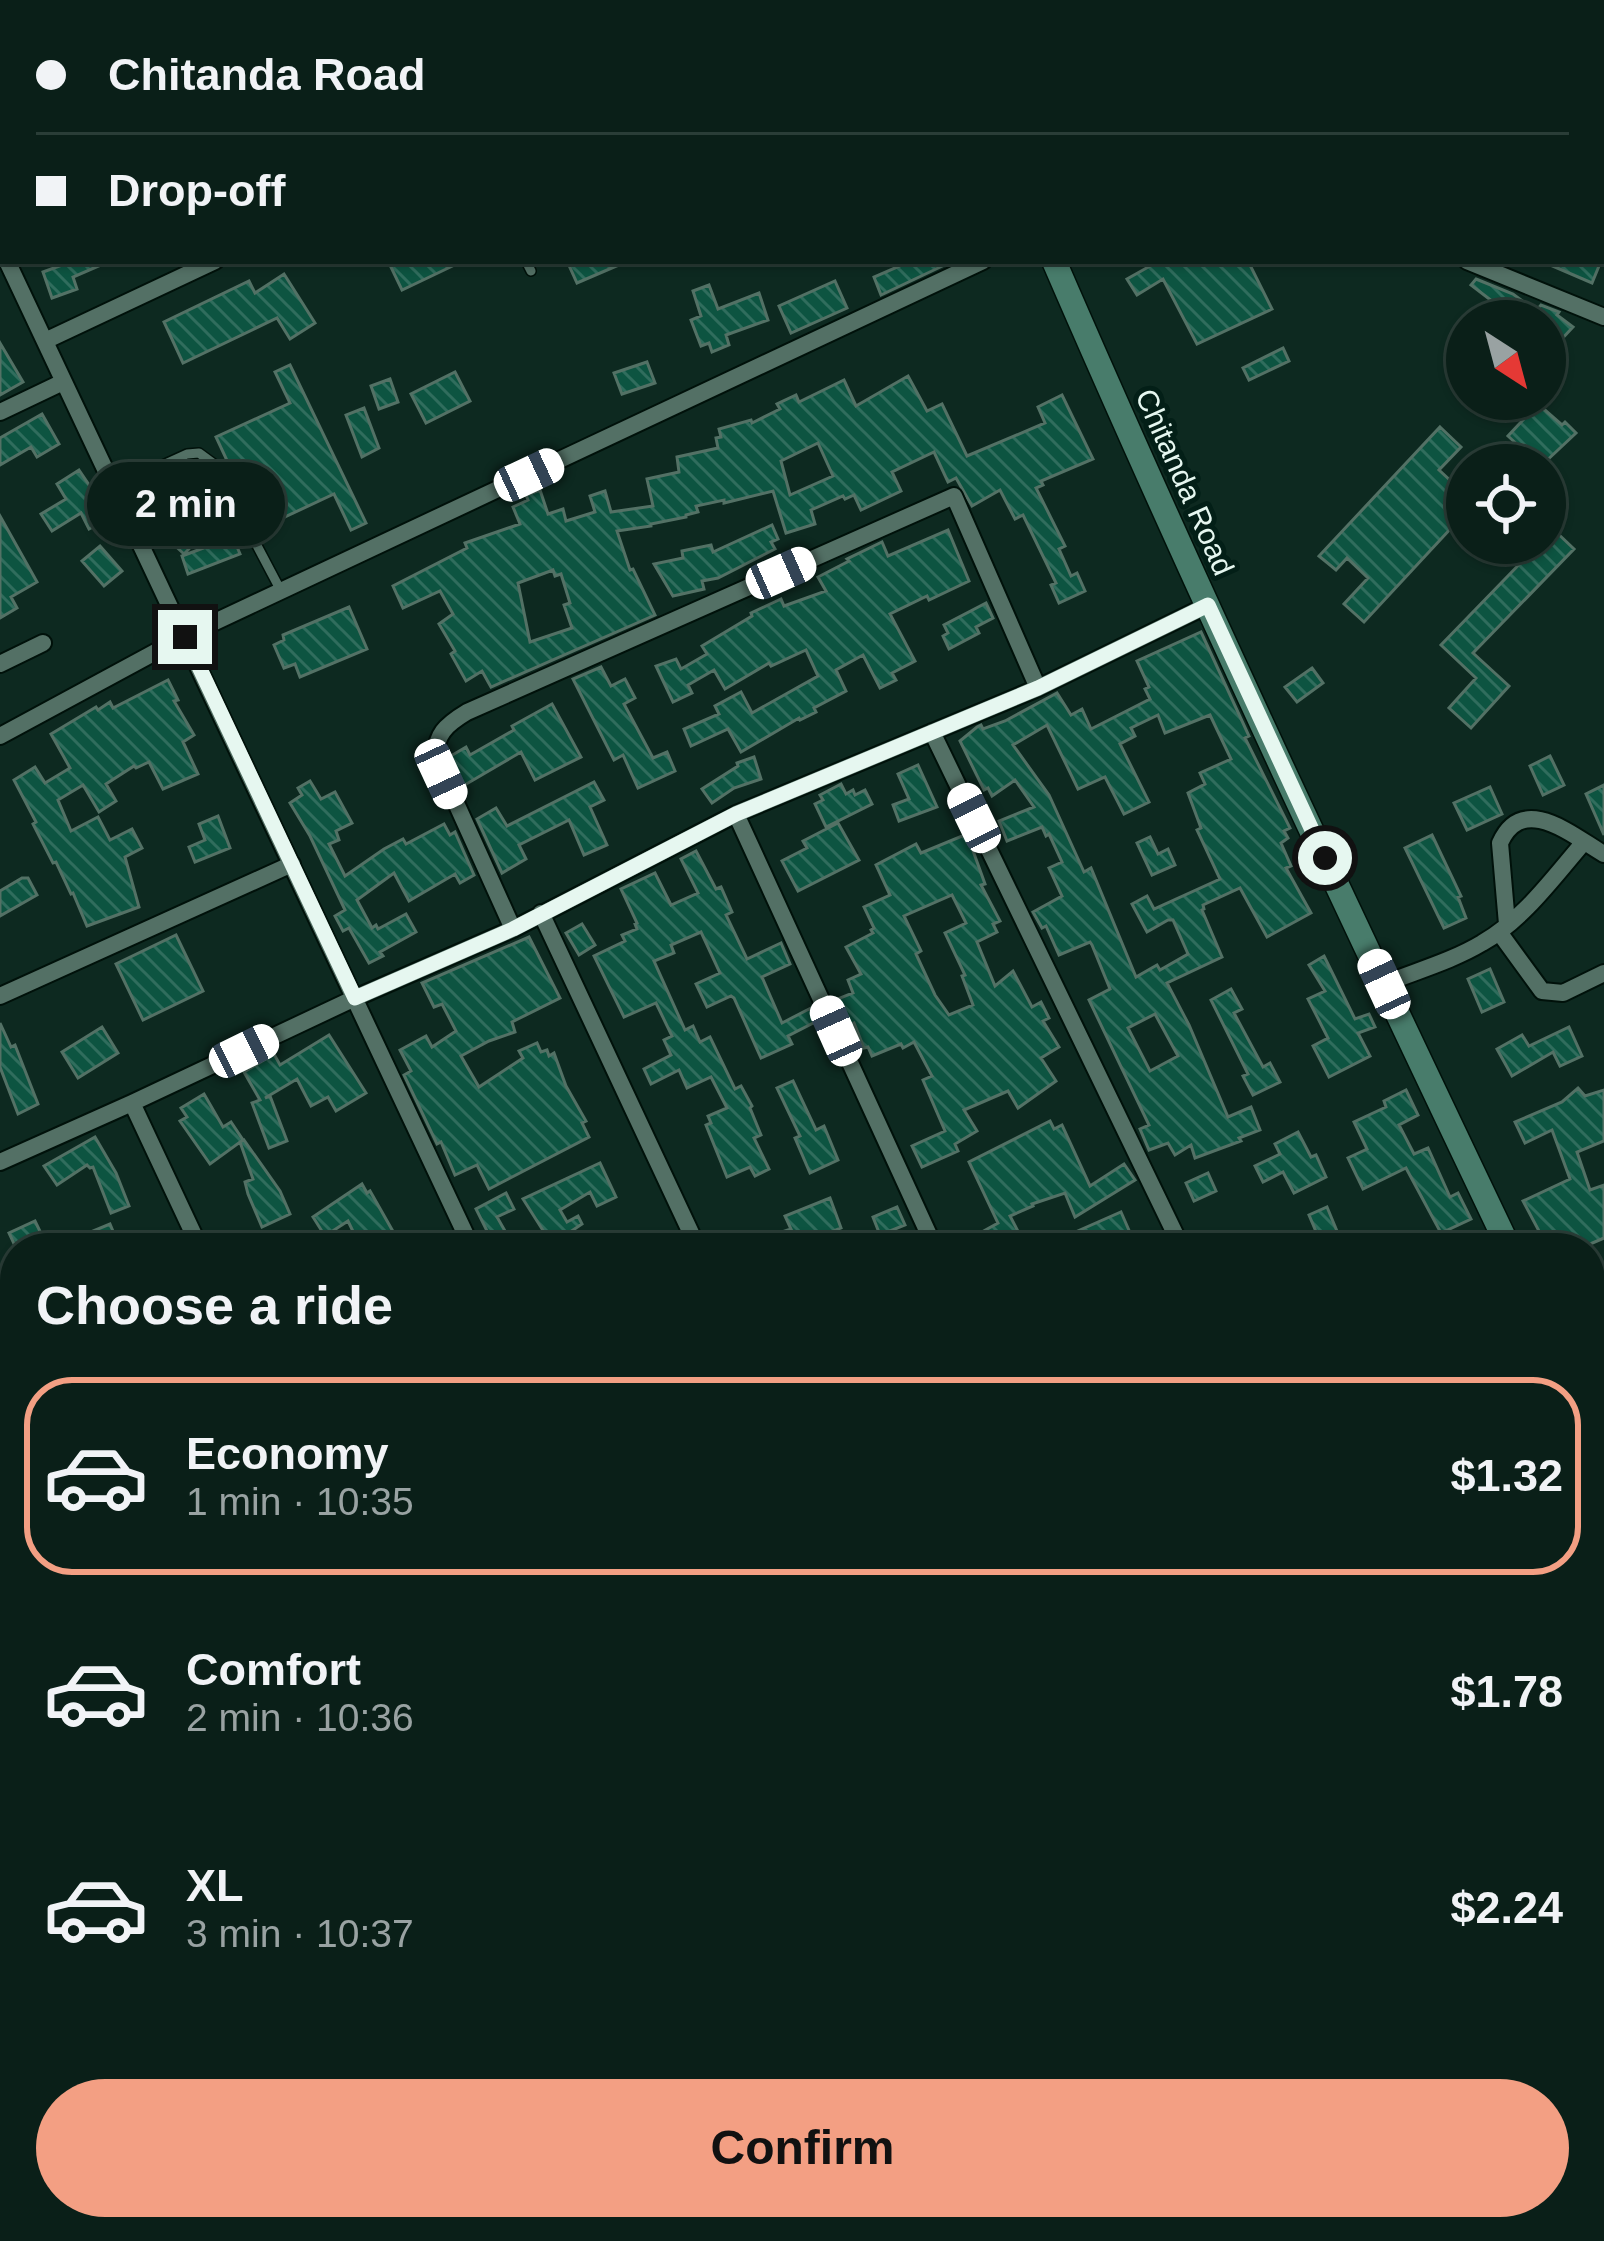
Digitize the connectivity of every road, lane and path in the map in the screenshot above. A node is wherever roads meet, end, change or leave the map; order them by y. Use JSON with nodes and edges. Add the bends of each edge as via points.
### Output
{"nodes":[{"id":1,"x":8,"y":264,"type":"edge"},
{"id":2,"x":209,"y":264,"type":"edge"},
{"id":3,"x":977,"y":264,"type":"edge"},
{"id":4,"x":1055,"y":264,"type":"edge"},
{"id":5,"x":1475,"y":264,"type":"edge"},
{"id":6,"x":1604,"y":317,"type":"edge"},
{"id":7,"x":46,"y":340,"type":"junction"},
{"id":8,"x":63,"y":382,"type":"junction"},
{"id":9,"x":0,"y":412,"type":"edge"},
{"id":10,"x":154,"y":469,"type":"dead end"},
{"id":11,"x":281,"y":591,"type":"junction"},
{"id":12,"x":1208,"y":605,"type":"junction"},
{"id":13,"x":185,"y":637,"type":"junction"},
{"id":14,"x":44,"y":644,"type":"dead end"},
{"id":15,"x":0,"y":664,"type":"edge"},
{"id":16,"x":1038,"y":688,"type":"junction"},
{"id":17,"x":932,"y":733,"type":"junction"},
{"id":18,"x":0,"y":736,"type":"edge"},
{"id":19,"x":736,"y":814,"type":"junction"},
{"id":20,"x":1584,"y":842,"type":"junction"},
{"id":21,"x":1604,"y":854,"type":"edge"},
{"id":22,"x":292,"y":864,"type":"junction"},
{"id":23,"x":541,"y":913,"type":"junction"},
{"id":24,"x":1503,"y":928,"type":"junction"},
{"id":25,"x":513,"y":929,"type":"junction"},
{"id":26,"x":1604,"y":973,"type":"edge"},
{"id":27,"x":1384,"y":984,"type":"junction"},
{"id":28,"x":0,"y":996,"type":"edge"},
{"id":29,"x":355,"y":998,"type":"junction"},
{"id":30,"x":132,"y":1103,"type":"junction"},
{"id":31,"x":0,"y":1162,"type":"edge"},
{"id":32,"x":193,"y":1233,"type":"edge"},
{"id":33,"x":465,"y":1233,"type":"edge"},
{"id":34,"x":691,"y":1233,"type":"edge"},
{"id":35,"x":928,"y":1233,"type":"edge"},
{"id":36,"x":1175,"y":1233,"type":"edge"},
{"id":37,"x":1502,"y":1233,"type":"edge"}],
"edges":[{"from":1,"to":7,"type":"street"},
{"from":2,"to":7,"type":"street"},
{"from":3,"to":11,"type":"street"},
{"from":4,"to":12,"type":"street","name":"Chitanda Road"},
{"from":5,"to":6,"type":"street"},
{"from":7,"to":8,"type":"street"},
{"from":8,"to":9,"type":"street"},
{"from":8,"to":13,"type":"street"},
{"from":10,"to":11,"type":"lane","via":[[199,453],[214,464]]},
{"from":11,"to":13,"type":"street"},
{"from":12,"to":16,"type":"street"},
{"from":12,"to":27,"type":"street","name":"Chitanda Road"},
{"from":13,"to":18,"type":"street"},
{"from":13,"to":22,"type":"street"},
{"from":14,"to":15,"type":"street"},
{"from":16,"to":17,"type":"street"},
{"from":16,"to":25,"type":"street","via":[[954,496],[467,712],[444,728],[437,761]]},
{"from":17,"to":19,"type":"street"},
{"from":17,"to":36,"type":"street"},
{"from":19,"to":23,"type":"street"},
{"from":19,"to":35,"type":"street"},
{"from":20,"to":21,"type":"street"},
{"from":20,"to":24,"type":"street"},
{"from":20,"to":24,"type":"street","via":[[1544,819],[1503,835]]},
{"from":22,"to":28,"type":"street"},
{"from":22,"to":29,"type":"street"},
{"from":23,"to":25,"type":"street"},
{"from":23,"to":34,"type":"street"},
{"from":24,"to":26,"type":"street","via":[[1542,991],[1563,993]]},
{"from":24,"to":27,"type":"street"},
{"from":25,"to":29,"type":"street"},
{"from":27,"to":37,"type":"street","name":"Chitanda Road"},
{"from":29,"to":30,"type":"street"},
{"from":29,"to":33,"type":"street"},
{"from":30,"to":31,"type":"street"},
{"from":30,"to":32,"type":"street"}]}
